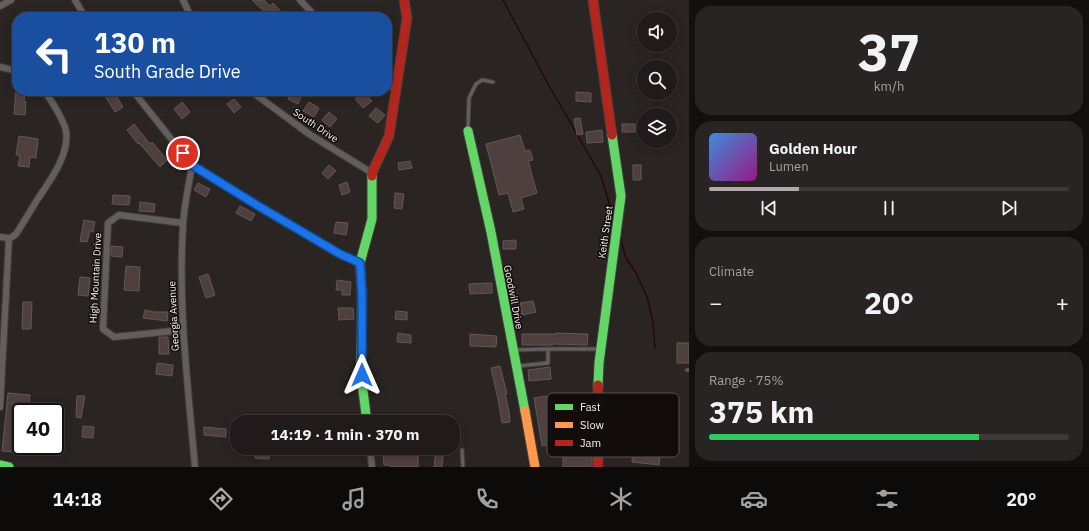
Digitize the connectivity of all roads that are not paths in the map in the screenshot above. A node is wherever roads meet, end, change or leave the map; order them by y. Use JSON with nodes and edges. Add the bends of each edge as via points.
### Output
{"nodes":[{"id":1,"x":11,"y":0,"type":"edge"},
{"id":2,"x":75,"y":0,"type":"edge"},
{"id":3,"x":183,"y":0,"type":"edge"},
{"id":4,"x":300,"y":0,"type":"edge"},
{"id":5,"x":404,"y":0,"type":"edge"},
{"id":6,"x":593,"y":0,"type":"edge"},
{"id":7,"x":0,"y":6,"type":"edge"},
{"id":8,"x":82,"y":12,"type":"edge"},
{"id":9,"x":189,"y":12,"type":"edge"},
{"id":10,"x":311,"y":12,"type":"edge"},
{"id":11,"x":0,"y":67,"type":"edge"},
{"id":12,"x":12,"y":70,"type":"edge"},
{"id":13,"x":493,"y":82,"type":"dead end"},
{"id":14,"x":392,"y":87,"type":"edge"},
{"id":15,"x":395,"y":89,"type":"junction"},
{"id":16,"x":47,"y":96,"type":"edge"},
{"id":17,"x":137,"y":96,"type":"edge"},
{"id":18,"x":258,"y":96,"type":"edge"},
{"id":19,"x":468,"y":131,"type":"joint"},
{"id":20,"x":192,"y":165,"type":"junction"},
{"id":21,"x":372,"y":173,"type":"junction"},
{"id":22,"x":183,"y":223,"type":"junction"},
{"id":23,"x":0,"y":237,"type":"edge"},
{"id":24,"x":9,"y":238,"type":"junction"},
{"id":25,"x":360,"y":263,"type":"junction"},
{"id":26,"x":183,"y":330,"type":"junction"},
{"id":27,"x":548,"y":349,"type":"junction"},
{"id":28,"x":600,"y":349,"type":"junction"},
{"id":29,"x":513,"y":350,"type":"junction"},
{"id":30,"x":516,"y":366,"type":"junction"},
{"id":31,"x":597,"y":393,"type":"edge"},
{"id":32,"x":0,"y":407,"type":"edge"},
{"id":33,"x":366,"y":415,"type":"edge"},
{"id":34,"x":462,"y":450,"type":"dead end"},
{"id":35,"x":371,"y":455,"type":"edge"},
{"id":36,"x":598,"y":457,"type":"edge"},
{"id":37,"x":0,"y":465,"type":"edge"},
{"id":38,"x":9,"y":467,"type":"edge"},
{"id":39,"x":195,"y":467,"type":"edge"},
{"id":40,"x":372,"y":467,"type":"edge"},
{"id":41,"x":463,"y":467,"type":"edge"},
{"id":42,"x":534,"y":467,"type":"edge"},
{"id":43,"x":598,"y":467,"type":"edge"}],
"edges":[{"from":1,"to":7,"type":"street"},
{"from":2,"to":8,"type":"street"},
{"from":3,"to":9,"type":"street"},
{"from":4,"to":10,"type":"street"},
{"from":5,"to":15,"type":"street","via":[[407,18]]},
{"from":6,"to":28,"type":"street","name":"Keith Street","via":[[621,196]]},
{"from":11,"to":12,"type":"street"},
{"from":13,"to":19,"type":"lane","via":[[482,80],[476,84],[470,98]]},
{"from":14,"to":15,"type":"street"},
{"from":15,"to":21,"type":"street","via":[[389,136]]},
{"from":16,"to":24,"type":"street","via":[[64,124],[65,149],[56,172],[16,234]]},
{"from":17,"to":20,"type":"street"},
{"from":18,"to":21,"type":"street","name":"South Drive","via":[[309,134]]},
{"from":19,"to":29,"type":"street","name":"Goodwill Drive","via":[[491,232]]},
{"from":20,"to":22,"type":"street","name":"Georgia Avenue"},
{"from":20,"to":25,"type":"street","via":[[287,224]]},
{"from":21,"to":25,"type":"street","via":[[372,219]]},
{"from":22,"to":26,"type":"street","name":"Georgia Avenue"},
{"from":22,"to":26,"type":"street","name":"High Mountain Drive","via":[[119,215],[108,223],[103,329],[114,337]]},
{"from":23,"to":24,"type":"street"},
{"from":24,"to":32,"type":"street"},
{"from":25,"to":33,"type":"street","via":[[362,375]]},
{"from":26,"to":39,"type":"street","name":"Georgia Avenue"},
{"from":27,"to":28,"type":"lane"},
{"from":27,"to":29,"type":"lane"},
{"from":27,"to":30,"type":"lane","via":[[548,363]]},
{"from":28,"to":31,"type":"street","name":"Keith Street"},
{"from":29,"to":30,"type":"street","name":"Goodwill Drive"},
{"from":30,"to":42,"type":"street","name":"Goodwill Drive"},
{"from":34,"to":41,"type":"lane"},
{"from":35,"to":40,"type":"street"},
{"from":36,"to":43,"type":"street","name":"Keith Street"},
{"from":37,"to":38,"type":"street"}]}
